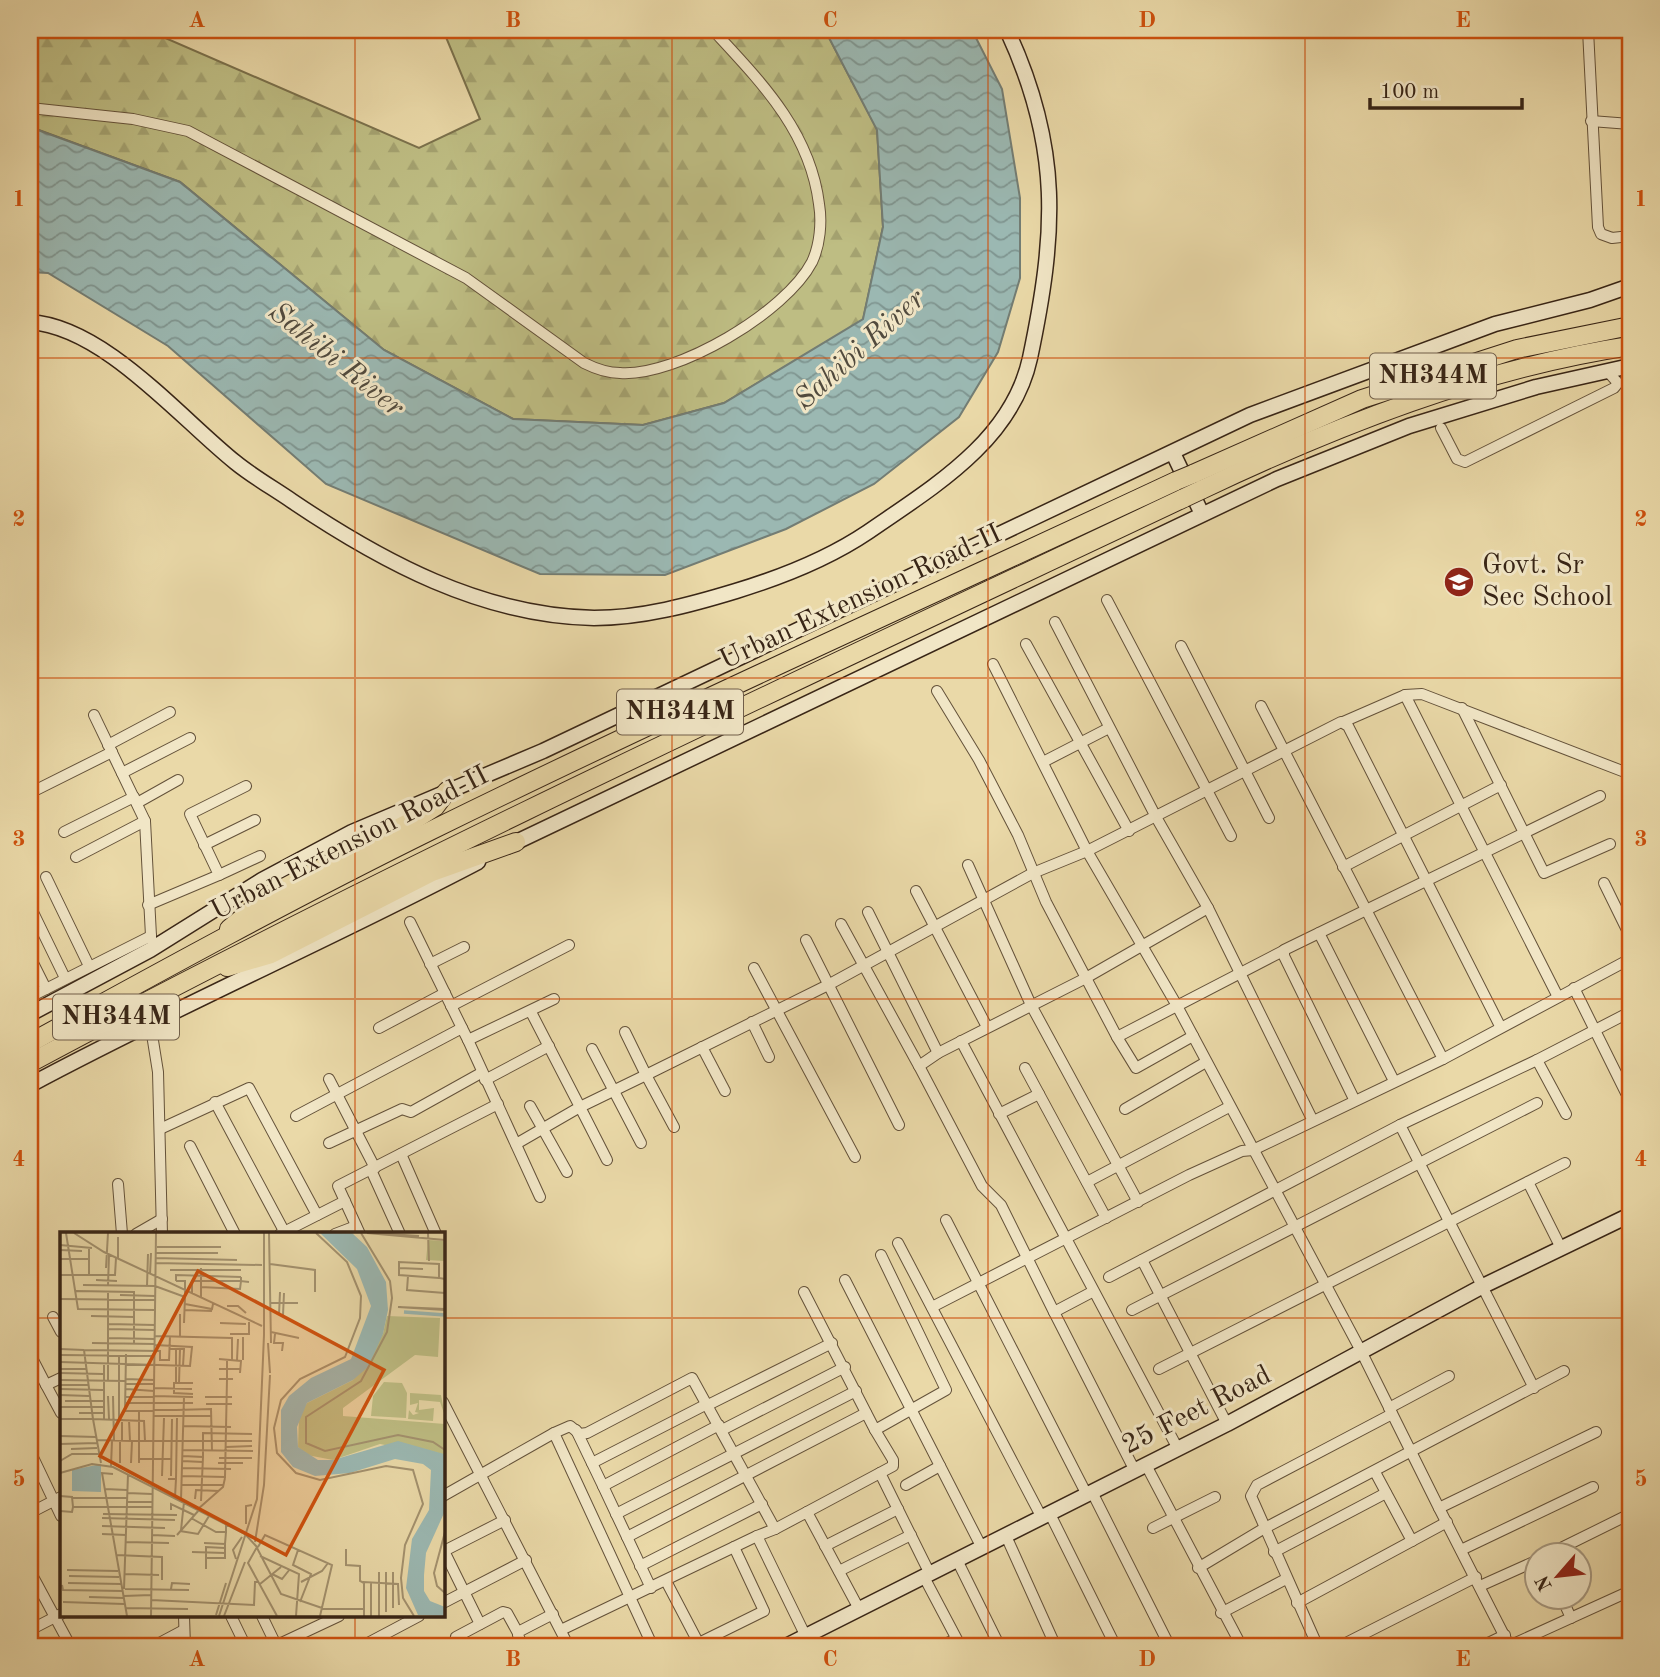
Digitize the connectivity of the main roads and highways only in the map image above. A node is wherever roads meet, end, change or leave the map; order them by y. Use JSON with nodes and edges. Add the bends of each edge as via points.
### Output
{"nodes":[{"id":1,"x":1630,"y":326,"type":"edge"},
{"id":2,"x":1630,"y":346,"type":"edge"},
{"id":3,"x":1190,"y":482,"type":"junction"},
{"id":4,"x":447,"y":792,"type":"road end"},
{"id":5,"x":516,"y":842,"type":"road end"},
{"id":6,"x":223,"y":938,"type":"junction"},
{"id":7,"x":202,"y":971,"type":"junction"},
{"id":8,"x":30,"y":1043,"type":"edge"},
{"id":9,"x":30,"y":1063,"type":"edge"}],
"edges":[{"from":1,"to":3,"type":"highway","name":"Urban Extension Road-II","number":"NH344M","via":[[1517,349],[1362,400],[1244,450]]},
{"from":2,"to":3,"type":"highway","name":"Urban Extension Road-II","number":"NH344M","via":[[1583,353],[1493,378],[1374,416],[1246,469]]},
{"from":3,"to":6,"type":"highway","name":"Urban Extension Road-II","number":"NH344M","via":[[860,625],[444,824]]},
{"from":3,"to":7,"type":"highway","name":"Urban Extension Road-II","number":"NH344M","bridge":true,"via":[[1184,498]]},
{"from":4,"to":6,"type":"highway","via":[[416,819],[270,895],[232,923]]},
{"from":5,"to":7,"type":"highway","via":[[432,872],[271,954]]},
{"from":6,"to":8,"type":"highway","name":"Urban Extension Road-II","number":"NH344M"},
{"from":7,"to":9,"type":"highway","name":"Urban Extension Road-II","number":"NH344M"}]}
